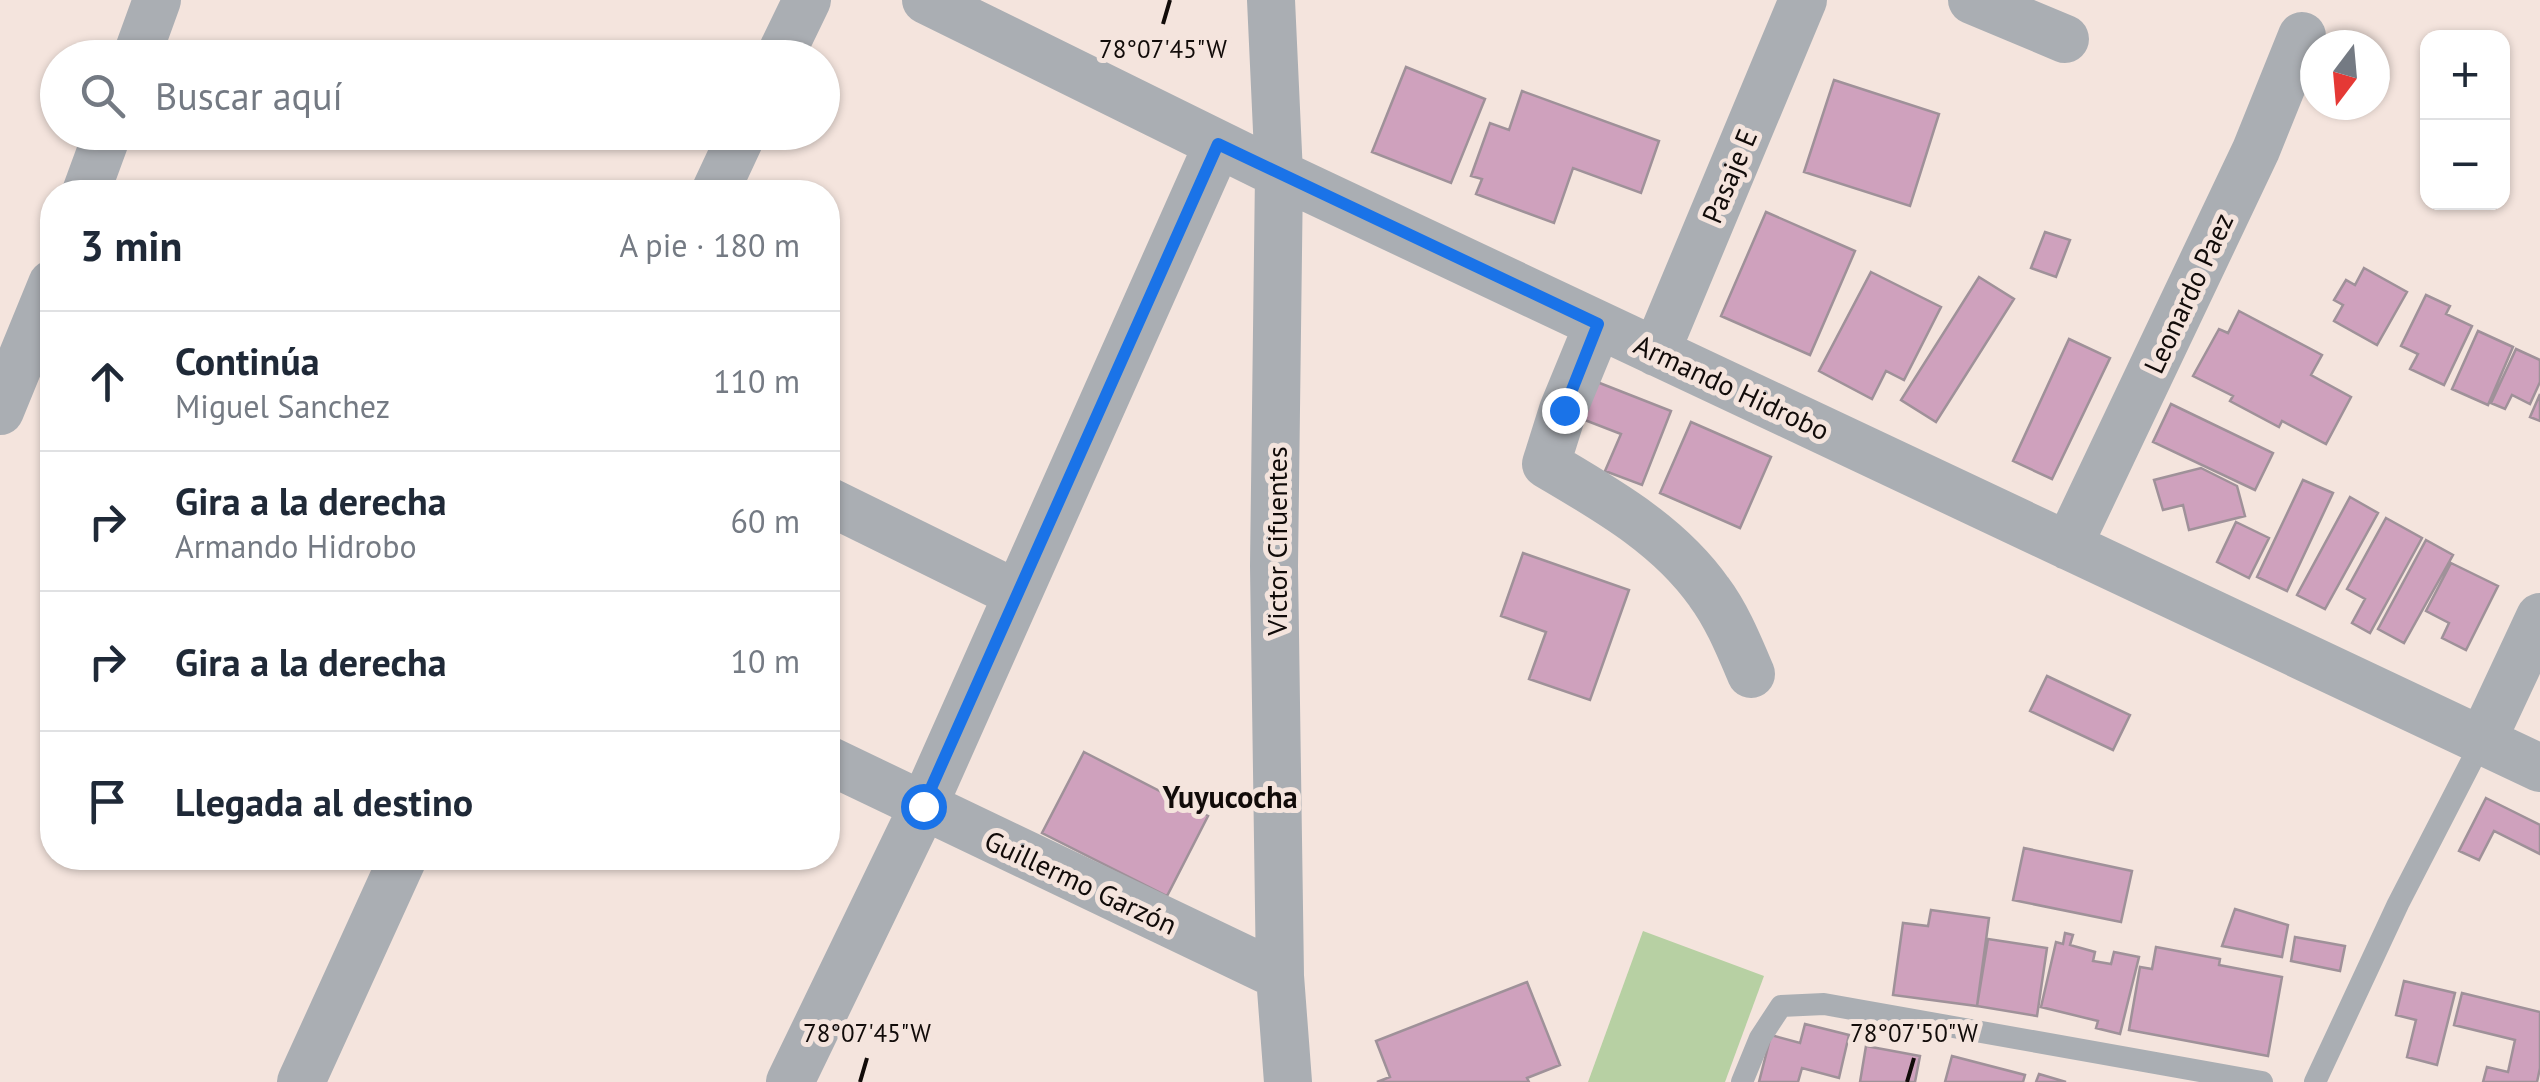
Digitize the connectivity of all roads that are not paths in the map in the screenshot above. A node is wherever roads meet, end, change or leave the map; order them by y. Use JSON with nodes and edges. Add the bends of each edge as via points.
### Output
{"nodes":[{"id":1,"x":157,"y":0,"type":"edge"},
{"id":2,"x":807,"y":0,"type":"edge"},
{"id":3,"x":926,"y":0,"type":"edge"},
{"id":4,"x":1271,"y":0,"type":"edge"},
{"id":5,"x":1803,"y":0,"type":"edge"},
{"id":6,"x":1972,"y":0,"type":"edge"},
{"id":7,"x":2065,"y":39,"type":"dead end"},
{"id":8,"x":143,"y":40,"type":"edge"},
{"id":9,"x":788,"y":40,"type":"edge"},
{"id":10,"x":2300,"y":41,"type":"edge"},
{"id":11,"x":1218,"y":144,"type":"junction"},
{"id":12,"x":101,"y":150,"type":"edge"},
{"id":13,"x":735,"y":150,"type":"edge"},
{"id":14,"x":1279,"y":174,"type":"junction"},
{"id":15,"x":90,"y":180,"type":"edge"},
{"id":16,"x":721,"y":180,"type":"edge"},
{"id":17,"x":40,"y":313,"type":"edge"},
{"id":18,"x":1598,"y":324,"type":"junction"},
{"id":19,"x":1656,"y":352,"type":"junction"},
{"id":20,"x":0,"y":411,"type":"edge"},
{"id":21,"x":840,"y":507,"type":"edge"},
{"id":22,"x":2068,"y":546,"type":"junction"},
{"id":23,"x":1016,"y":594,"type":"junction"},
{"id":24,"x":2540,"y":618,"type":"edge"},
{"id":25,"x":1752,"y":674,"type":"dead end"},
{"id":26,"x":2482,"y":741,"type":"junction"},
{"id":27,"x":840,"y":766,"type":"edge"},
{"id":28,"x":2540,"y":768,"type":"edge"},
{"id":29,"x":923,"y":806,"type":"junction"},
{"id":30,"x":399,"y":870,"type":"edge"},
{"id":31,"x":1280,"y":976,"type":"junction"},
{"id":32,"x":300,"y":1082,"type":"edge"},
{"id":33,"x":790,"y":1082,"type":"edge"},
{"id":34,"x":1288,"y":1082,"type":"edge"},
{"id":35,"x":1742,"y":1082,"type":"edge"},
{"id":36,"x":2262,"y":1082,"type":"edge"},
{"id":37,"x":2315,"y":1082,"type":"edge"}],
"edges":[{"from":1,"to":8,"type":"street"},
{"from":2,"to":9,"type":"street"},
{"from":3,"to":11,"type":"street","name":"Armando Hidrobo"},
{"from":4,"to":14,"type":"street","name":"Victor Cifuentes"},
{"from":5,"to":19,"type":"street","name":"Pasaje E"},
{"from":6,"to":7,"type":"street"},
{"from":10,"to":22,"type":"street","name":"Leonardo Paez","via":[[2256,150]]},
{"from":11,"to":14,"type":"street","name":"Armando Hidrobo"},
{"from":11,"to":23,"type":"street"},
{"from":12,"to":15,"type":"street"},
{"from":13,"to":16,"type":"street"},
{"from":14,"to":18,"type":"street","name":"Armando Hidrobo"},
{"from":14,"to":31,"type":"street","name":"Victor Cifuentes","via":[[1274,566]]},
{"from":17,"to":20,"type":"street"},
{"from":18,"to":19,"type":"street","name":"Armando Hidrobo"},
{"from":18,"to":25,"type":"street","via":[[1546,464],[1627,512],[1668,548],[1709,592]]},
{"from":19,"to":22,"type":"street","name":"Armando Hidrobo"},
{"from":21,"to":23,"type":"street"},
{"from":22,"to":26,"type":"street","name":"Armando Hidrobo"},
{"from":23,"to":29,"type":"street"},
{"from":24,"to":26,"type":"street"},
{"from":26,"to":28,"type":"street","name":"Armando Hidrobo"},
{"from":26,"to":37,"type":"lane"},
{"from":27,"to":29,"type":"street","name":"Guillermo Garzón"},
{"from":29,"to":31,"type":"street","name":"Guillermo Garzón"},
{"from":29,"to":33,"type":"street"},
{"from":30,"to":32,"type":"street"},
{"from":31,"to":34,"type":"street","name":"Victor Cifuentes"},
{"from":35,"to":36,"type":"lane","via":[[1782,1006],[1824,1004]]}]}
